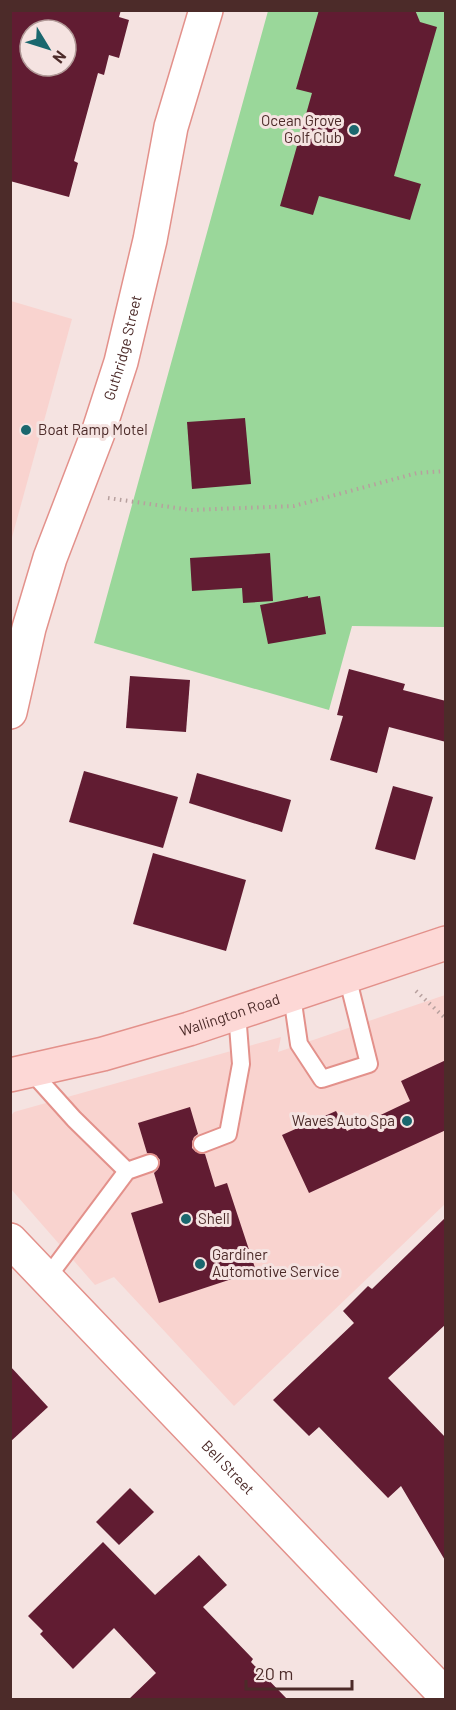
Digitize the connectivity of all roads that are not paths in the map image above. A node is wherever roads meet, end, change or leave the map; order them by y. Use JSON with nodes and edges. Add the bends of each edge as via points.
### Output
{"nodes":[{"id":1,"x":206,"y":10,"type":"edge"},
{"id":2,"x":10,"y":712,"type":"edge"},
{"id":3,"x":446,"y":943,"type":"edge"},
{"id":4,"x":347,"y":976,"type":"junction"},
{"id":5,"x":292,"y":996,"type":"junction"},
{"id":6,"x":237,"y":1013,"type":"junction"},
{"id":7,"x":20,"y":1072,"type":"edge"},
{"id":8,"x":201,"y":1144,"type":"dead end"},
{"id":9,"x":150,"y":1163,"type":"dead end"},
{"id":10,"x":127,"y":1171,"type":"junction"},
{"id":11,"x":10,"y":1240,"type":"edge"},
{"id":12,"x":47,"y":1278,"type":"junction"},
{"id":13,"x":435,"y":1694,"type":"edge"}],
"edges":[{"from":1,"to":2,"type":"street","name":"Guthridge Street","via":[[171,127],[121,362],[50,558]]},
{"from":3,"to":4,"type":"street","name":"Wallington Road"},
{"from":4,"to":5,"type":"street","name":"Wallington Road"},
{"from":4,"to":5,"type":"lane","via":[[369,1064],[322,1079],[299,1044]]},
{"from":5,"to":6,"type":"street","name":"Wallington Road"},
{"from":6,"to":7,"type":"street","name":"Wallington Road","via":[[103,1054]]},
{"from":6,"to":8,"type":"lane","via":[[241,1064],[228,1134]]},
{"from":7,"to":10,"type":"lane"},
{"from":9,"to":10,"type":"lane"},
{"from":10,"to":12,"type":"lane"},
{"from":11,"to":12,"type":"street","name":"Bell Street"},
{"from":12,"to":13,"type":"street","name":"Bell Street"}]}
